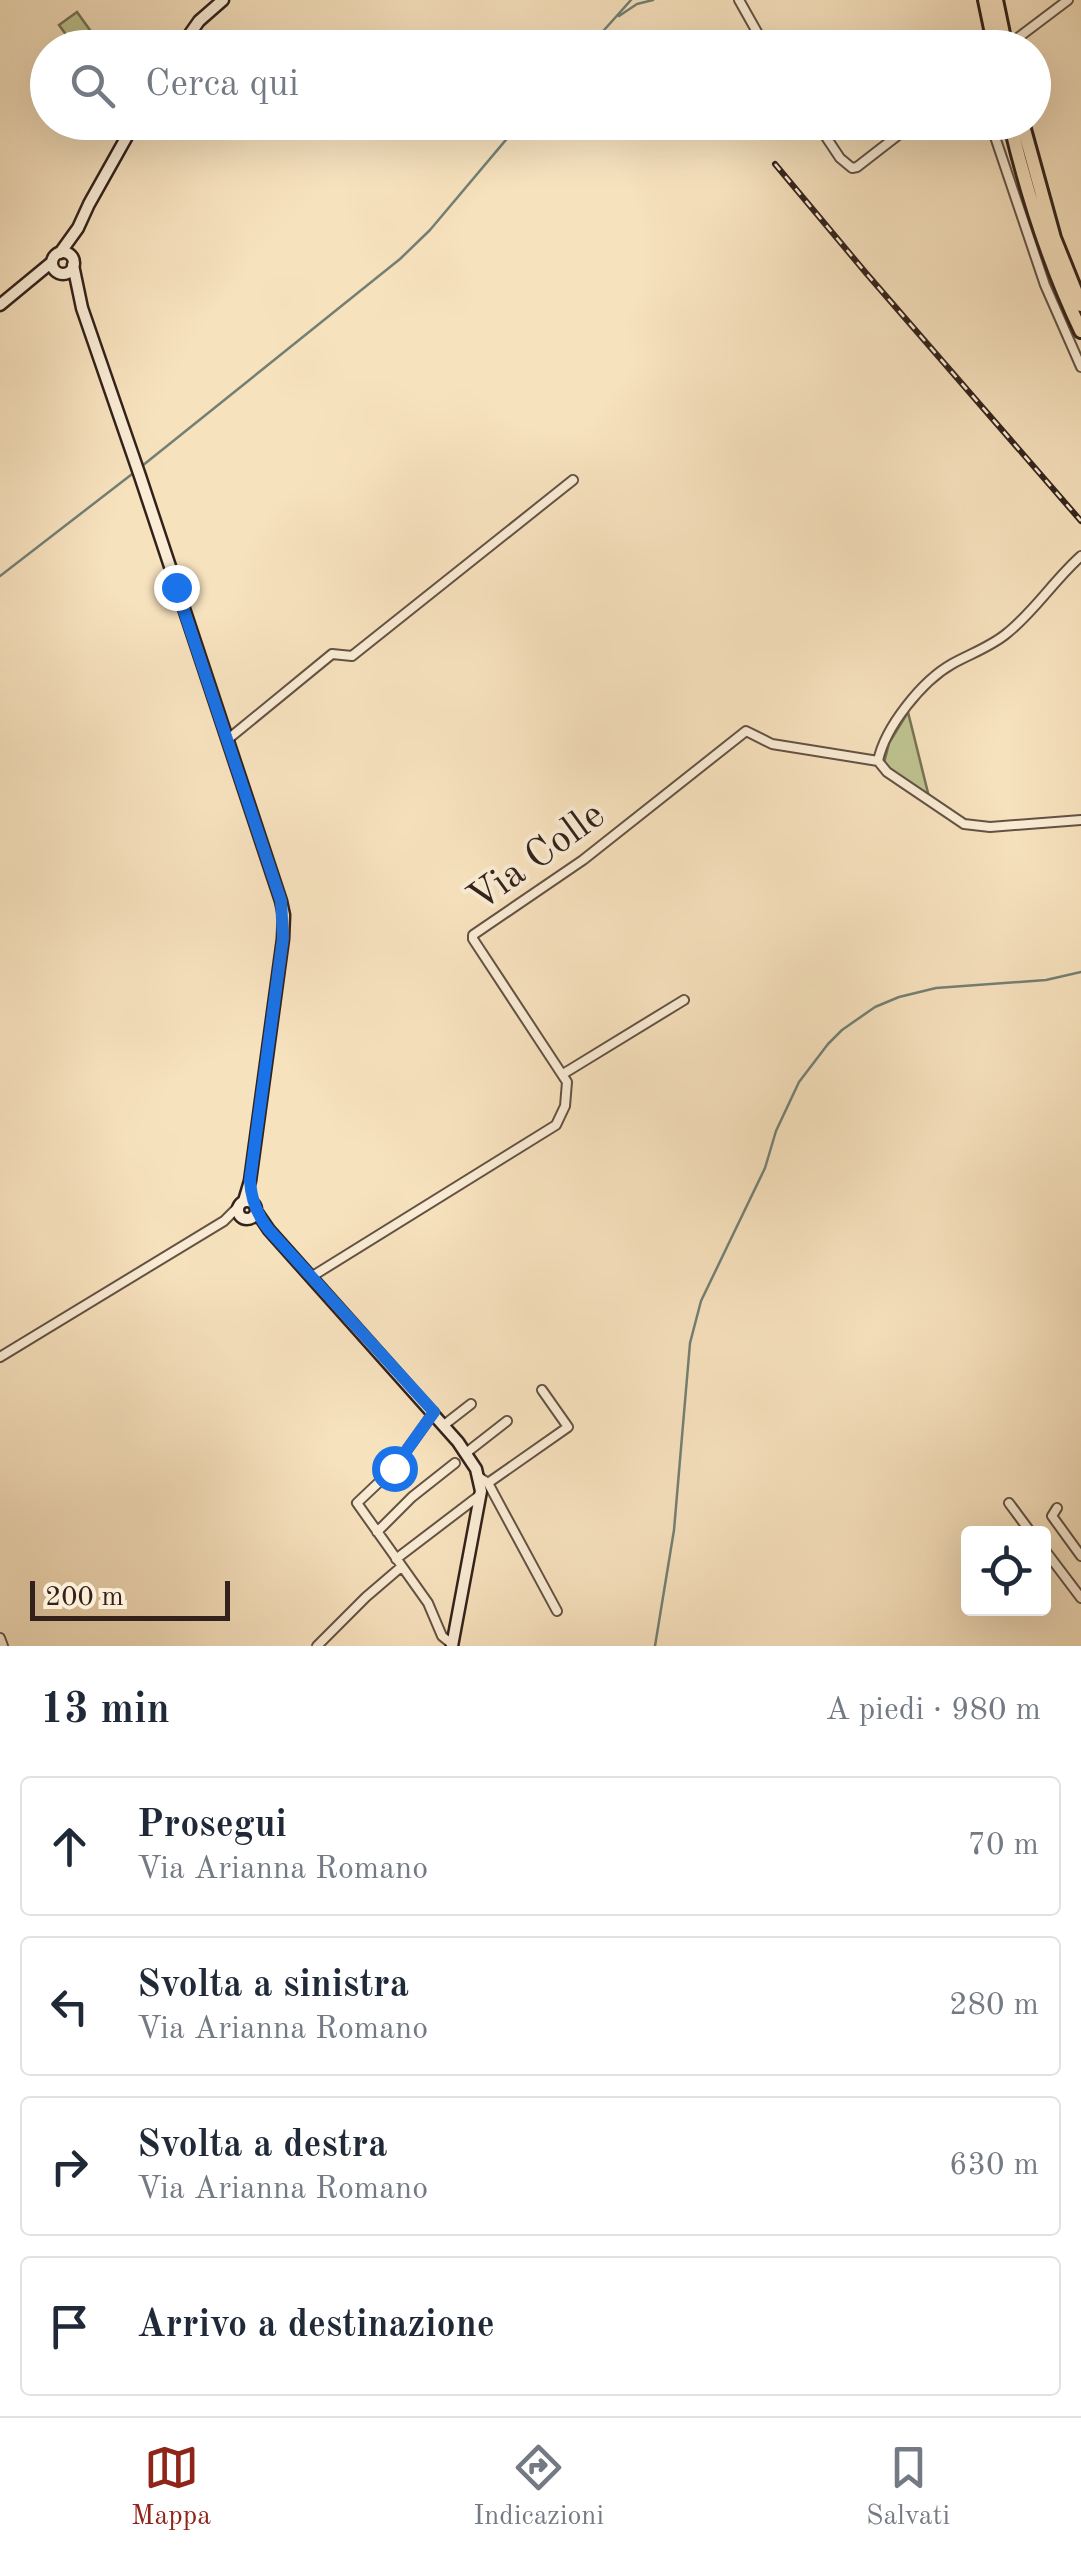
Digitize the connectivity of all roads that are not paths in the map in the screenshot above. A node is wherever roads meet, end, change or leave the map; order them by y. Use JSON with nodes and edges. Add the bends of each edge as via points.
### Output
{"nodes":[{"id":1,"x":223,"y":0,"type":"edge"},
{"id":2,"x":739,"y":0,"type":"edge"},
{"id":3,"x":985,"y":0,"type":"edge"},
{"id":4,"x":996,"y":0,"type":"edge"},
{"id":5,"x":1068,"y":0,"type":"edge"},
{"id":6,"x":193,"y":30,"type":"edge"},
{"id":7,"x":756,"y":30,"type":"edge"},
{"id":8,"x":991,"y":30,"type":"edge"},
{"id":9,"x":1005,"y":30,"type":"edge"},
{"id":10,"x":1029,"y":30,"type":"edge"},
{"id":11,"x":125,"y":140,"type":"edge"},
{"id":12,"x":828,"y":140,"type":"edge"},
{"id":13,"x":890,"y":140,"type":"edge"},
{"id":14,"x":996,"y":140,"type":"edge"},
{"id":15,"x":1014,"y":140,"type":"edge"},
{"id":16,"x":1027,"y":140,"type":"edge"},
{"id":17,"x":78,"y":228,"type":"junction"},
{"id":18,"x":56,"y":257,"type":"junction"},
{"id":19,"x":73,"y":263,"type":"junction"},
{"id":20,"x":62,"y":274,"type":"junction"},
{"id":21,"x":34,"y":278,"type":"junction"},
{"id":22,"x":77,"y":287,"type":"junction"},
{"id":23,"x":0,"y":305,"type":"edge"},
{"id":24,"x":1081,"y":305,"type":"edge"},
{"id":25,"x":1081,"y":331,"type":"edge"},
{"id":26,"x":1081,"y":367,"type":"edge"},
{"id":27,"x":574,"y":480,"type":"dead end"},
{"id":28,"x":1081,"y":556,"type":"edge"},
{"id":29,"x":227,"y":740,"type":"junction"},
{"id":30,"x":878,"y":761,"type":"junction"},
{"id":31,"x":1081,"y":820,"type":"edge"},
{"id":32,"x":684,"y":1000,"type":"dead end"},
{"id":33,"x":564,"y":1074,"type":"junction"},
{"id":34,"x":247,"y":1210,"type":"junction"},
{"id":35,"x":311,"y":1277,"type":"junction"},
{"id":36,"x":0,"y":1357,"type":"edge"},
{"id":37,"x":542,"y":1390,"type":"dead end"},
{"id":38,"x":472,"y":1404,"type":"dead end"},
{"id":39,"x":434,"y":1412,"type":"junction"},
{"id":40,"x":507,"y":1421,"type":"dead end"},
{"id":41,"x":444,"y":1425,"type":"junction"},
{"id":42,"x":466,"y":1453,"type":"junction"},
{"id":43,"x":455,"y":1463,"type":"dead end"},
{"id":44,"x":483,"y":1480,"type":"junction"},
{"id":45,"x":480,"y":1494,"type":"junction"},
{"id":46,"x":1009,"y":1503,"type":"dead end"},
{"id":47,"x":1058,"y":1508,"type":"dead end"},
{"id":48,"x":1026,"y":1526,"type":"edge"},
{"id":49,"x":377,"y":1532,"type":"junction"},
{"id":50,"x":1081,"y":1556,"type":"edge"},
{"id":51,"x":1051,"y":1558,"type":"edge"},
{"id":52,"x":398,"y":1563,"type":"junction"},
{"id":53,"x":1081,"y":1598,"type":"edge"},
{"id":54,"x":557,"y":1612,"type":"dead end"},
{"id":55,"x":0,"y":1638,"type":"edge"},
{"id":56,"x":452,"y":1645,"type":"edge"},
{"id":57,"x":3,"y":1646,"type":"edge"},
{"id":58,"x":317,"y":1646,"type":"edge"}],
"edges":[{"from":1,"to":6,"type":"street"},
{"from":2,"to":7,"type":"street"},
{"from":3,"to":8,"type":"highway"},
{"from":4,"to":9,"type":"highway"},
{"from":5,"to":10,"type":"street"},
{"from":11,"to":17,"type":"street"},
{"from":12,"to":13,"type":"street","via":[[852,168]]},
{"from":14,"to":26,"type":"street"},
{"from":15,"to":25,"type":"highway","via":[[1044,243]]},
{"from":16,"to":24,"type":"highway"},
{"from":17,"to":18,"type":"street"},
{"from":17,"to":19,"type":"street"},
{"from":18,"to":19,"type":"street","via":[[70,255]]},
{"from":18,"to":20,"type":"street","via":[[53,268]]},
{"from":18,"to":21,"type":"street"},
{"from":19,"to":20,"type":"street"},
{"from":19,"to":22,"type":"street"},
{"from":20,"to":21,"type":"street"},
{"from":20,"to":22,"type":"street"},
{"from":21,"to":23,"type":"street"},
{"from":22,"to":29,"type":"street"},
{"from":27,"to":29,"type":"street","via":[[352,656],[332,654]]},
{"from":28,"to":30,"type":"street","via":[[1006,634],[928,682]]},
{"from":29,"to":34,"type":"street","via":[[284,916]]},
{"from":30,"to":31,"type":"street","name":"Via Colle","via":[[964,824]]},
{"from":30,"to":33,"type":"street","name":"Via Colle","via":[[772,744],[746,731],[583,860],[474,932],[473,940]]},
{"from":32,"to":33,"type":"street"},
{"from":33,"to":35,"type":"street","via":[[567,1096],[556,1125]]},
{"from":34,"to":35,"type":"street"},
{"from":34,"to":36,"type":"street"},
{"from":35,"to":39,"type":"street"},
{"from":37,"to":44,"type":"street","via":[[568,1426]]},
{"from":38,"to":41,"type":"street"},
{"from":39,"to":41,"type":"street"},
{"from":39,"to":49,"type":"street","via":[[394,1468],[357,1504]]},
{"from":40,"to":42,"type":"street"},
{"from":41,"to":42,"type":"street"},
{"from":42,"to":44,"type":"street"},
{"from":43,"to":49,"type":"street"},
{"from":44,"to":45,"type":"street"},
{"from":44,"to":54,"type":"street"},
{"from":45,"to":52,"type":"street"},
{"from":45,"to":56,"type":"street"},
{"from":46,"to":48,"type":"street"},
{"from":47,"to":50,"type":"street","via":[[1052,1516]]},
{"from":49,"to":52,"type":"street"},
{"from":51,"to":53,"type":"street"},
{"from":52,"to":56,"type":"street"},
{"from":52,"to":58,"type":"street"},
{"from":55,"to":57,"type":"street"}]}
